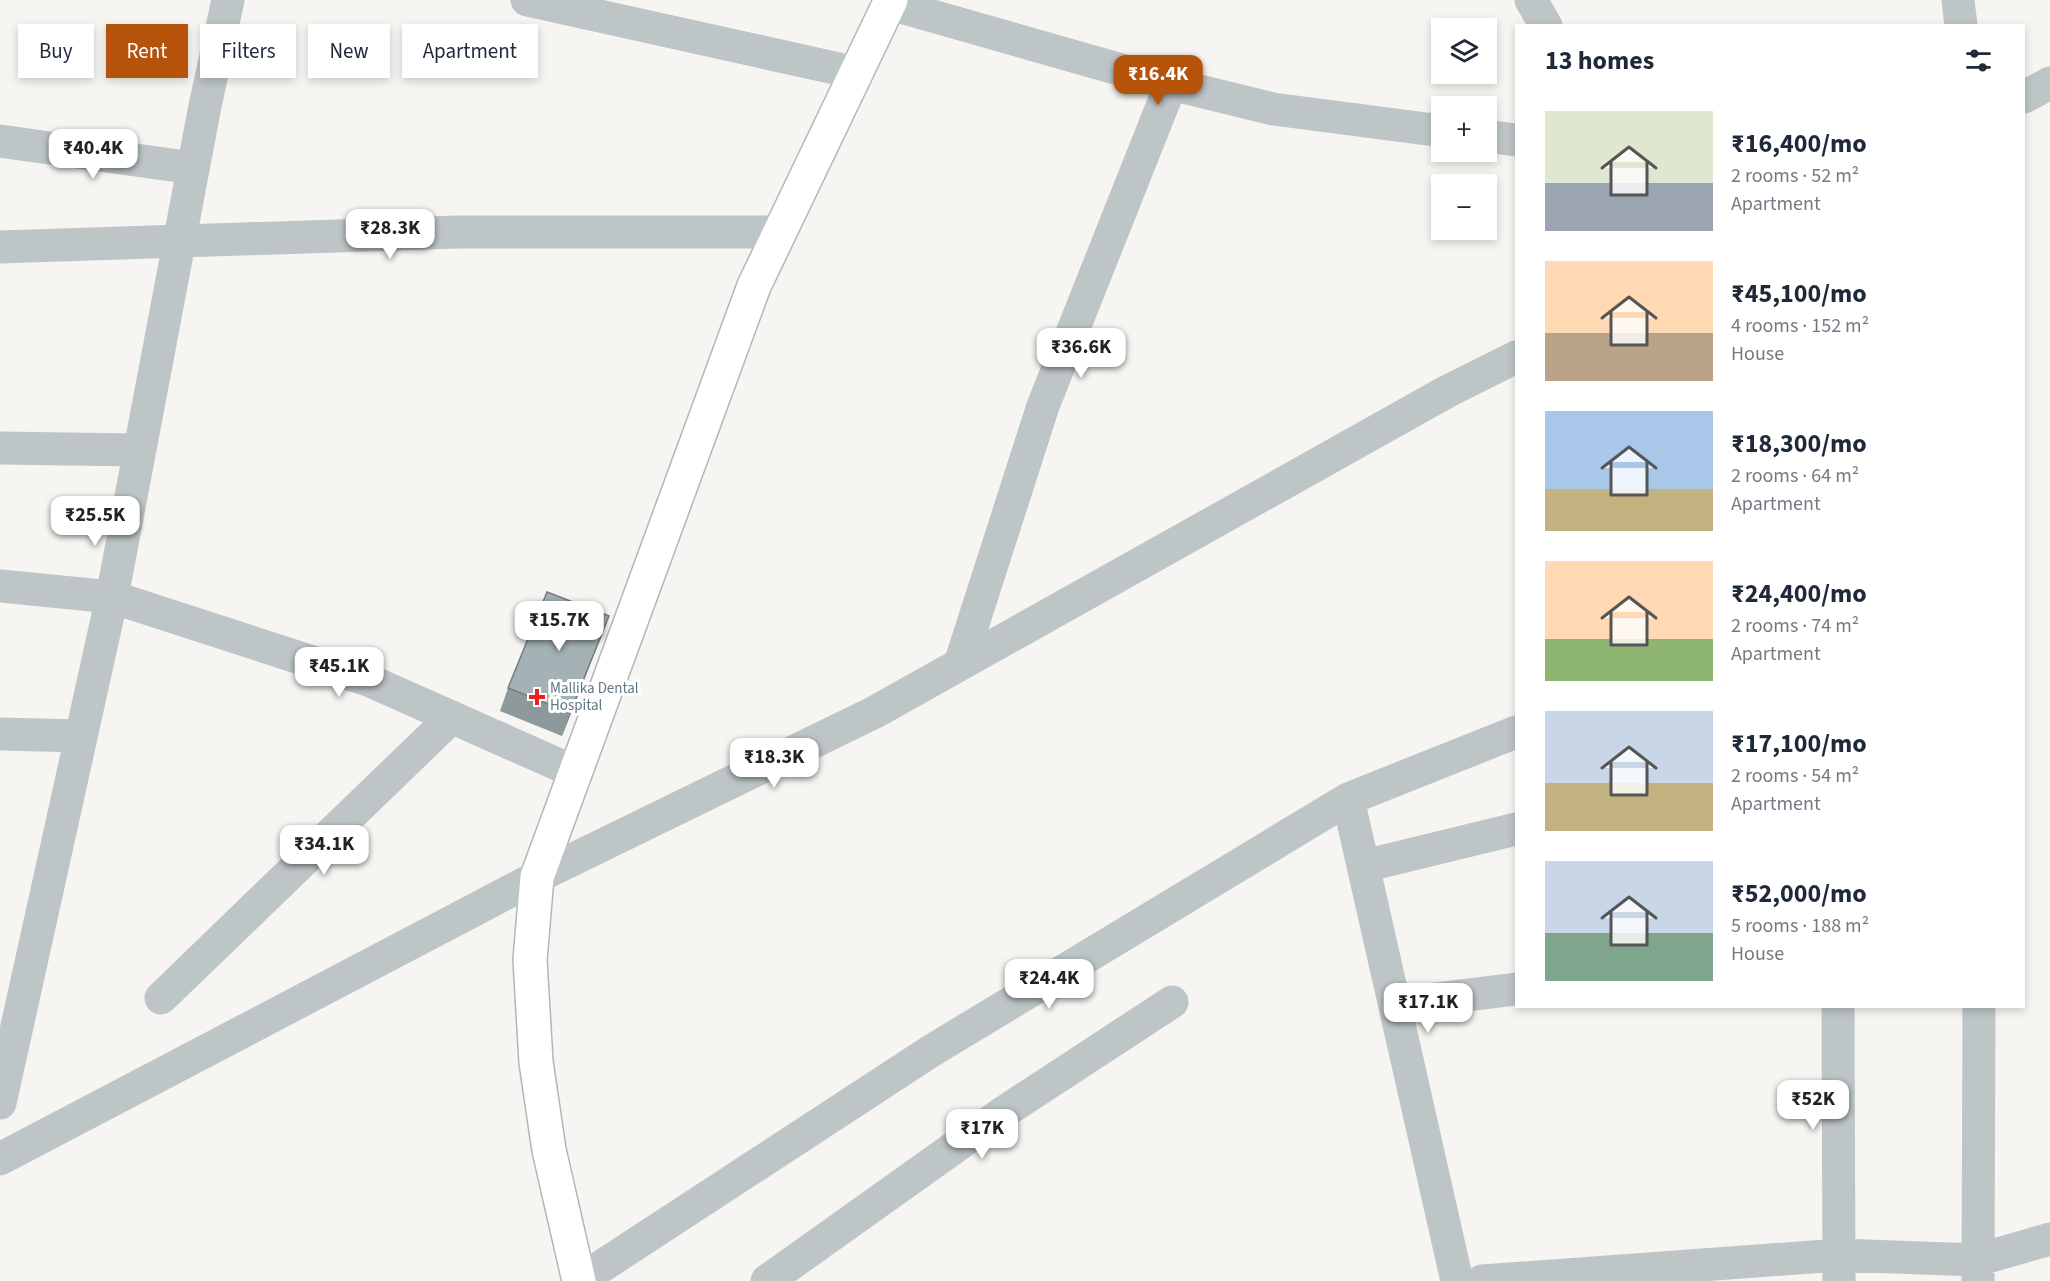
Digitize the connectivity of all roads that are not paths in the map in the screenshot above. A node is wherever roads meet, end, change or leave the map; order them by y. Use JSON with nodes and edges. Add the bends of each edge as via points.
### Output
{"nodes":[{"id":1,"x":228,"y":0,"type":"edge"},
{"id":2,"x":527,"y":0,"type":"edge"},
{"id":3,"x":1531,"y":0,"type":"edge"},
{"id":4,"x":1958,"y":0,"type":"edge"},
{"id":5,"x":893,"y":1,"type":"edge"},
{"id":6,"x":1545,"y":24,"type":"edge"},
{"id":7,"x":1961,"y":24,"type":"edge"},
{"id":8,"x":856,"y":73,"type":"junction"},
{"id":9,"x":2050,"y":83,"type":"edge"},
{"id":10,"x":1170,"y":84,"type":"junction"},
{"id":11,"x":2025,"y":96,"type":"edge"},
{"id":12,"x":1431,"y":129,"type":"edge"},
{"id":13,"x":1497,"y":137,"type":"edge"},
{"id":14,"x":1515,"y":140,"type":"edge"},
{"id":15,"x":0,"y":141,"type":"edge"},
{"id":16,"x":193,"y":168,"type":"junction"},
{"id":17,"x":780,"y":232,"type":"junction"},
{"id":18,"x":179,"y":242,"type":"junction"},
{"id":19,"x":0,"y":248,"type":"edge"},
{"id":20,"x":1515,"y":358,"type":"edge"},
{"id":21,"x":0,"y":448,"type":"edge"},
{"id":22,"x":138,"y":450,"type":"junction"},
{"id":23,"x":0,"y":586,"type":"edge"},
{"id":24,"x":112,"y":597,"type":"junction"},
{"id":25,"x":960,"y":664,"type":"junction"},
{"id":26,"x":452,"y":717,"type":"junction"},
{"id":27,"x":1515,"y":732,"type":"edge"},
{"id":28,"x":0,"y":734,"type":"edge"},
{"id":29,"x":81,"y":736,"type":"junction"},
{"id":30,"x":575,"y":772,"type":"junction"},
{"id":31,"x":1348,"y":799,"type":"junction"},
{"id":32,"x":1515,"y":829,"type":"edge"},
{"id":33,"x":1364,"y":866,"type":"junction"},
{"id":34,"x":537,"y":877,"type":"junction"},
{"id":35,"x":1515,"y":989,"type":"edge"},
{"id":36,"x":161,"y":998,"type":"dead end"},
{"id":37,"x":1172,"y":1002,"type":"dead end"},
{"id":38,"x":1395,"y":1004,"type":"junction"},
{"id":39,"x":1838,"y":1008,"type":"edge"},
{"id":40,"x":1979,"y":1008,"type":"edge"},
{"id":41,"x":0,"y":1103,"type":"edge"},
{"id":42,"x":0,"y":1159,"type":"edge"},
{"id":43,"x":2050,"y":1239,"type":"edge"},
{"id":44,"x":1839,"y":1268,"type":"edge"},
{"id":45,"x":1977,"y":1270,"type":"edge"},
{"id":46,"x":1718,"y":1273,"type":"edge"},
{"id":47,"x":1564,"y":1278,"type":"edge"},
{"id":48,"x":579,"y":1281,"type":"edge"},
{"id":49,"x":767,"y":1281,"type":"edge"},
{"id":50,"x":1457,"y":1281,"type":"edge"},
{"id":51,"x":1482,"y":1281,"type":"edge"}],
"edges":[{"from":1,"to":16,"type":"street"},
{"from":2,"to":8,"type":"street"},
{"from":3,"to":6,"type":"street"},
{"from":4,"to":7,"type":"street"},
{"from":5,"to":8,"type":"main road"},
{"from":5,"to":10,"type":"street"},
{"from":8,"to":17,"type":"main road"},
{"from":9,"to":11,"type":"street"},
{"from":10,"to":12,"type":"street","via":[[1273,109]]},
{"from":10,"to":25,"type":"street","via":[[1043,406]]},
{"from":13,"to":14,"type":"street"},
{"from":15,"to":16,"type":"street"},
{"from":16,"to":18,"type":"street"},
{"from":17,"to":18,"type":"street","via":[[457,232]]},
{"from":17,"to":30,"type":"main road","via":[[754,286]]},
{"from":18,"to":19,"type":"street"},
{"from":18,"to":22,"type":"street"},
{"from":20,"to":25,"type":"street","via":[[1448,391]]},
{"from":21,"to":22,"type":"street"},
{"from":22,"to":24,"type":"street"},
{"from":23,"to":24,"type":"street"},
{"from":24,"to":26,"type":"street","via":[[368,681]]},
{"from":24,"to":29,"type":"street"},
{"from":25,"to":34,"type":"street","via":[[874,712]]},
{"from":26,"to":30,"type":"street"},
{"from":26,"to":36,"type":"street"},
{"from":27,"to":31,"type":"street"},
{"from":28,"to":29,"type":"street"},
{"from":29,"to":41,"type":"street"},
{"from":30,"to":34,"type":"main road"},
{"from":31,"to":33,"type":"street"},
{"from":31,"to":48,"type":"street","via":[[931,1051]]},
{"from":32,"to":33,"type":"street"},
{"from":33,"to":38,"type":"street"},
{"from":34,"to":42,"type":"street"},
{"from":34,"to":48,"type":"main road","via":[[530,960],[536,1062],[549,1150]]},
{"from":35,"to":38,"type":"street"},
{"from":37,"to":49,"type":"street","via":[[1004,1112]]},
{"from":38,"to":50,"type":"street"},
{"from":39,"to":44,"type":"street"},
{"from":40,"to":45,"type":"street"},
{"from":43,"to":45,"type":"street"},
{"from":44,"to":45,"type":"street"},
{"from":44,"to":46,"type":"street"},
{"from":46,"to":47,"type":"street"},
{"from":47,"to":51,"type":"street"}]}
